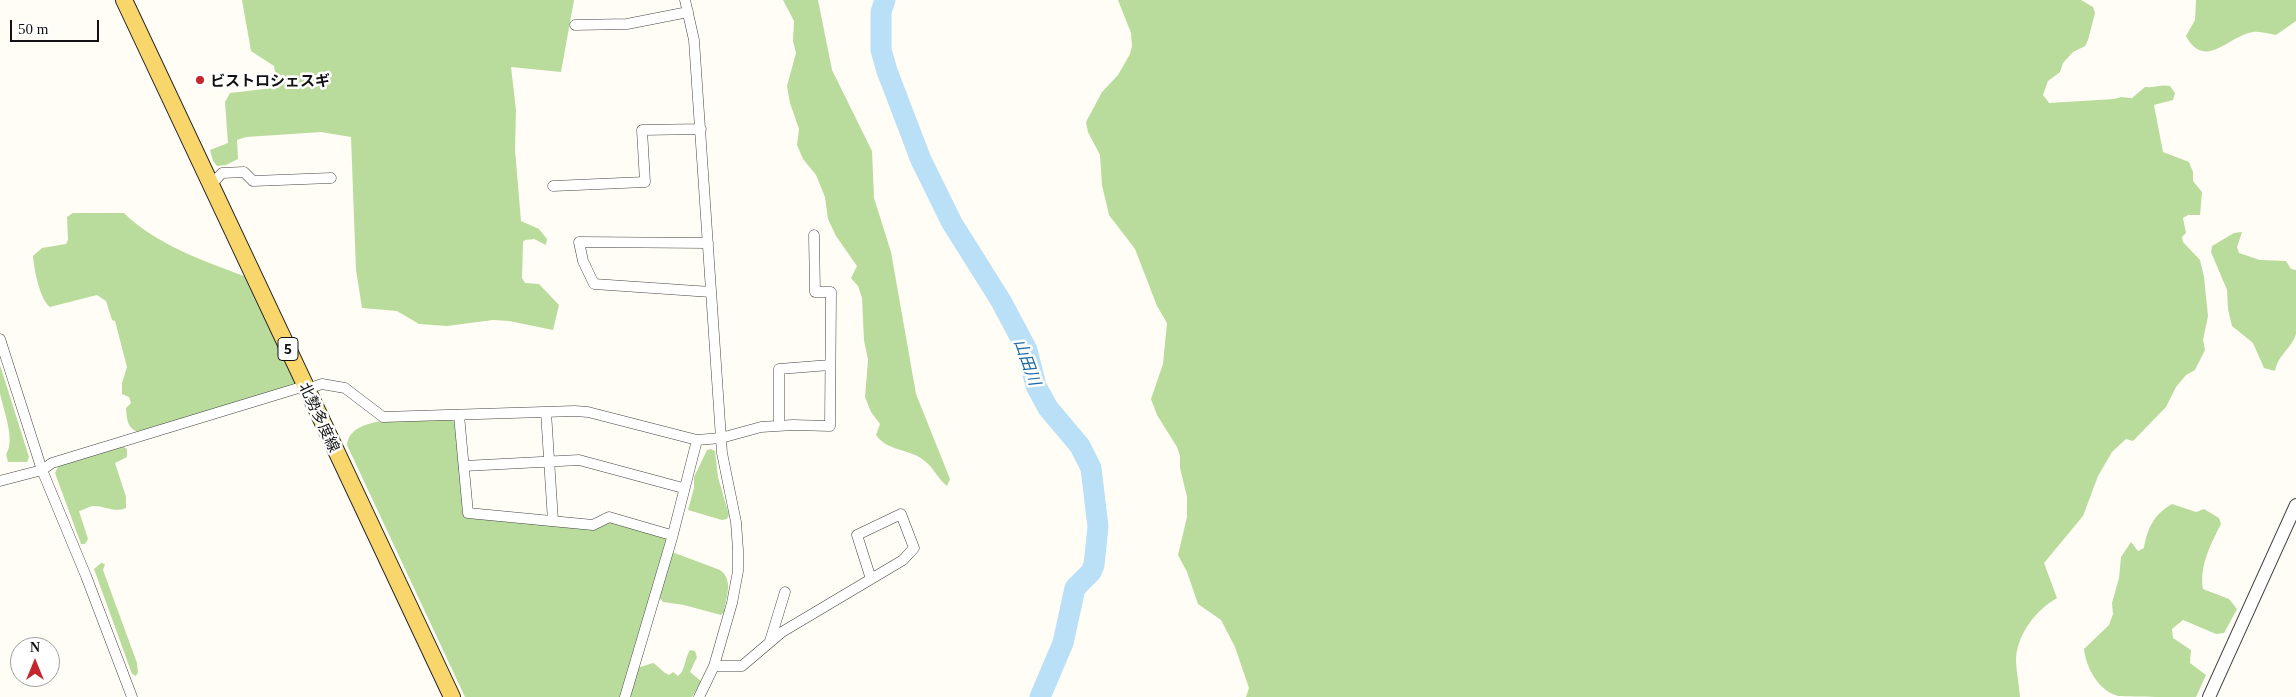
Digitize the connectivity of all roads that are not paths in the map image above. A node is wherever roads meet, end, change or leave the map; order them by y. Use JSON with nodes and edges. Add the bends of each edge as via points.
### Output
{"nodes":[{"id":1,"x":124,"y":0,"type":"edge"},
{"id":2,"x":685,"y":0,"type":"edge"},
{"id":3,"x":688,"y":12,"type":"junction"},
{"id":4,"x":575,"y":26,"type":"dead end"},
{"id":5,"x":701,"y":129,"type":"junction"},
{"id":6,"x":331,"y":178,"type":"dead end"},
{"id":7,"x":212,"y":184,"type":"junction"},
{"id":8,"x":553,"y":186,"type":"dead end"},
{"id":9,"x":814,"y":235,"type":"dead end"},
{"id":10,"x":708,"y":243,"type":"junction"},
{"id":11,"x":711,"y":292,"type":"junction"},
{"id":12,"x":0,"y":339,"type":"edge"},
{"id":13,"x":830,"y":365,"type":"junction"},
{"id":14,"x":306,"y":388,"type":"junction"},
{"id":15,"x":546,"y":412,"type":"junction"},
{"id":16,"x":459,"y":415,"type":"junction"},
{"id":17,"x":779,"y":426,"type":"junction"},
{"id":18,"x":721,"y":438,"type":"junction"},
{"id":19,"x":697,"y":440,"type":"junction"},
{"id":20,"x":549,"y":462,"type":"junction"},
{"id":21,"x":464,"y":466,"type":"junction"},
{"id":22,"x":42,"y":470,"type":"junction"},
{"id":23,"x":0,"y":481,"type":"edge"},
{"id":24,"x":683,"y":488,"type":"junction"},
{"id":25,"x":2296,"y":505,"type":"edge"},
{"id":26,"x":552,"y":521,"type":"junction"},
{"id":27,"x":671,"y":535,"type":"junction"},
{"id":28,"x":871,"y":579,"type":"junction"},
{"id":29,"x":785,"y":592,"type":"dead end"},
{"id":30,"x":770,"y":642,"type":"junction"},
{"id":31,"x":714,"y":666,"type":"junction"},
{"id":32,"x":132,"y":696,"type":"edge"},
{"id":33,"x":452,"y":697,"type":"edge"},
{"id":34,"x":626,"y":697,"type":"edge"},
{"id":35,"x":699,"y":697,"type":"edge"},
{"id":36,"x":2209,"y":697,"type":"edge"}],
"edges":[{"from":1,"to":7,"type":"main road","name":"北勢多度線","number":"5"},
{"from":2,"to":3,"type":"street"},
{"from":3,"to":4,"type":"street","via":[[627,24]]},
{"from":3,"to":5,"type":"street","via":[[694,40]]},
{"from":5,"to":8,"type":"street","via":[[642,130],[645,182]]},
{"from":5,"to":10,"type":"street"},
{"from":6,"to":7,"type":"street","via":[[253,181],[244,172],[222,172]]},
{"from":7,"to":14,"type":"main road","name":"北勢多度線","number":"5"},
{"from":9,"to":13,"type":"street","via":[[815,292],[831,292]]},
{"from":10,"to":11,"type":"street"},
{"from":10,"to":11,"type":"street","via":[[579,242],[583,261],[594,284]]},
{"from":11,"to":18,"type":"street"},
{"from":12,"to":22,"type":"street"},
{"from":13,"to":17,"type":"street","via":[[779,369]]},
{"from":13,"to":17,"type":"street","via":[[830,426]]},
{"from":14,"to":16,"type":"street","via":[[322,384],[345,388],[383,417]]},
{"from":14,"to":22,"type":"street","via":[[52,463]]},
{"from":14,"to":33,"type":"main road","name":"北勢多度線","number":"5"},
{"from":15,"to":16,"type":"street"},
{"from":15,"to":19,"type":"street","via":[[588,412]]},
{"from":15,"to":20,"type":"street"},
{"from":16,"to":21,"type":"street"},
{"from":17,"to":18,"type":"street","via":[[750,429]]},
{"from":18,"to":19,"type":"street"},
{"from":18,"to":31,"type":"street","via":[[737,528],[738,571]]},
{"from":19,"to":24,"type":"street"},
{"from":20,"to":21,"type":"street"},
{"from":20,"to":24,"type":"street","via":[[579,460]]},
{"from":20,"to":26,"type":"street"},
{"from":21,"to":26,"type":"street","via":[[468,514]]},
{"from":22,"to":23,"type":"street"},
{"from":22,"to":32,"type":"street"},
{"from":24,"to":27,"type":"street"},
{"from":25,"to":36,"type":"street"},
{"from":26,"to":27,"type":"street","via":[[593,525],[609,517]]},
{"from":27,"to":34,"type":"street"},
{"from":28,"to":28,"type":"street","via":[[903,560],[914,548],[901,514],[857,535]]},
{"from":28,"to":30,"type":"street"},
{"from":29,"to":30,"type":"street"},
{"from":30,"to":31,"type":"street","via":[[742,666]]},
{"from":31,"to":35,"type":"street"}]}
